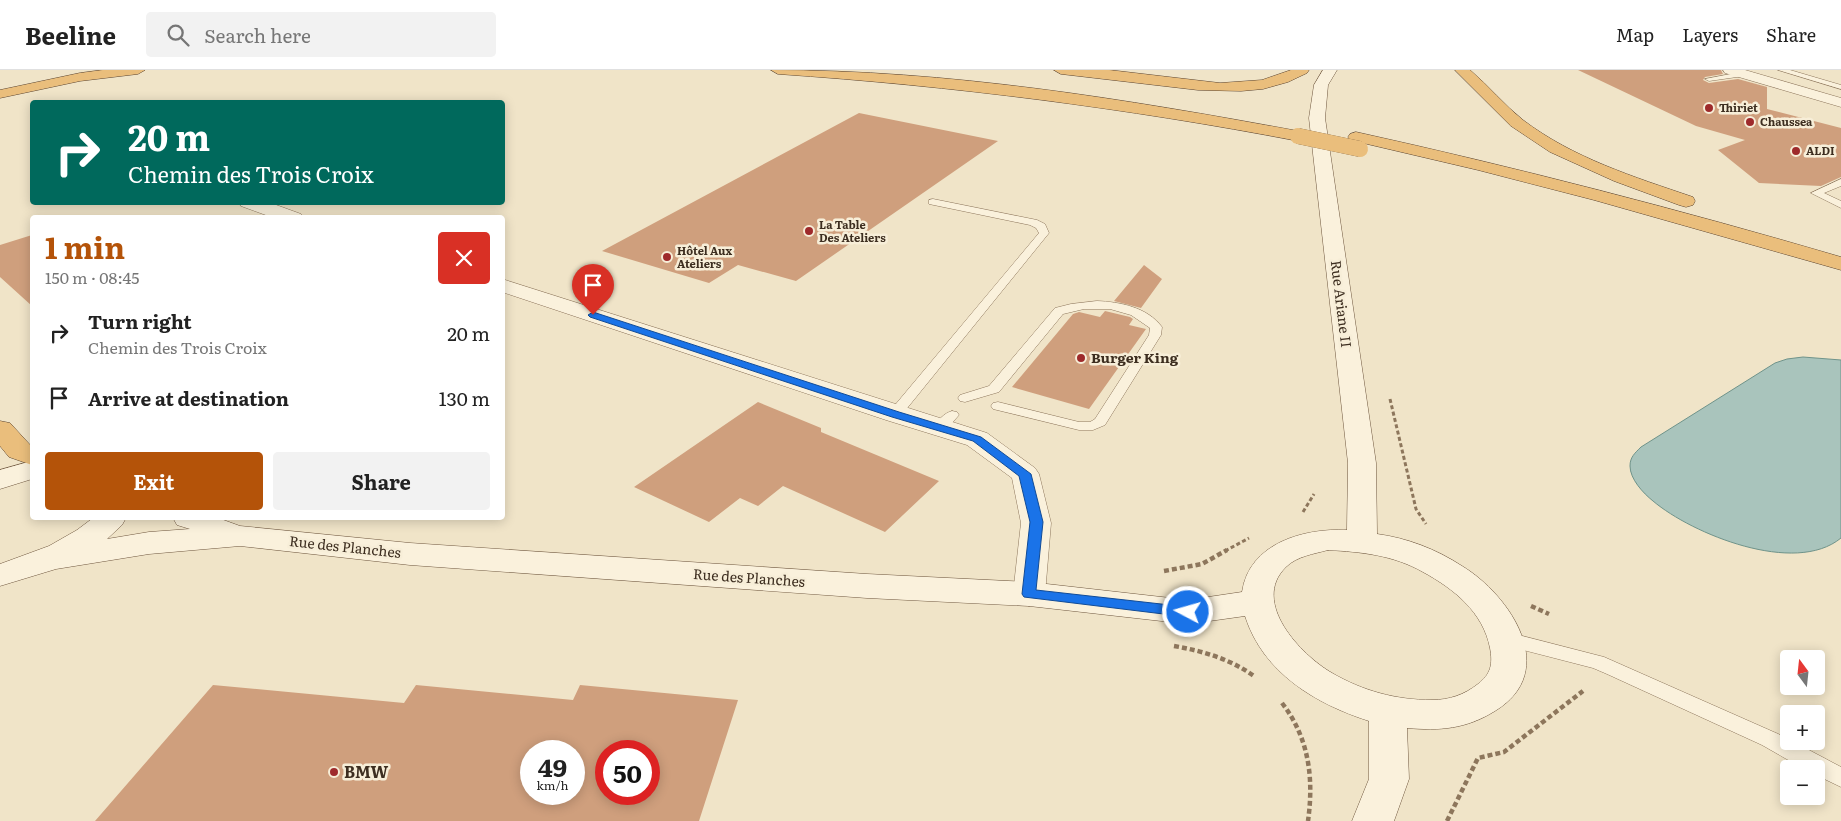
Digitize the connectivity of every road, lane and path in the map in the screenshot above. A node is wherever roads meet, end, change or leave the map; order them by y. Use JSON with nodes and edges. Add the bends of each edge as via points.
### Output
{"nodes":[{"id":1,"x":138,"y":70,"type":"edge"},
{"id":2,"x":778,"y":70,"type":"edge"},
{"id":3,"x":899,"y":70,"type":"edge"},
{"id":4,"x":1061,"y":70,"type":"edge"},
{"id":5,"x":1302,"y":70,"type":"edge"},
{"id":6,"x":1330,"y":70,"type":"edge"},
{"id":7,"x":1462,"y":70,"type":"edge"},
{"id":8,"x":1782,"y":70,"type":"edge"},
{"id":9,"x":1735,"y":71,"type":"edge"},
{"id":10,"x":1708,"y":79,"type":"dead end"},
{"id":11,"x":1841,"y":87,"type":"edge"},
{"id":12,"x":0,"y":94,"type":"edge"},
{"id":13,"x":1841,"y":104,"type":"edge"},
{"id":14,"x":1297,"y":130,"type":"junction"},
{"id":15,"x":1358,"y":143,"type":"junction"},
{"id":16,"x":1841,"y":182,"type":"edge"},
{"id":17,"x":933,"y":202,"type":"dead end"},
{"id":18,"x":257,"y":205,"type":"edge"},
{"id":19,"x":1841,"y":205,"type":"edge"},
{"id":20,"x":285,"y":215,"type":"edge"},
{"id":21,"x":1841,"y":254,"type":"edge"},
{"id":22,"x":1841,"y":264,"type":"edge"},
{"id":23,"x":1841,"y":279,"type":"edge"},
{"id":24,"x":505,"y":286,"type":"edge"},
{"id":25,"x":1388,"y":390,"type":"dead end"},
{"id":26,"x":965,"y":398,"type":"dead end"},
{"id":27,"x":998,"y":406,"type":"dead end"},
{"id":28,"x":895,"y":414,"type":"junction"},
{"id":29,"x":0,"y":429,"type":"edge"},
{"id":30,"x":30,"y":456,"type":"edge"},
{"id":31,"x":30,"y":471,"type":"edge"},
{"id":32,"x":0,"y":480,"type":"edge"},
{"id":33,"x":109,"y":520,"type":"edge"},
{"id":34,"x":194,"y":520,"type":"edge"},
{"id":35,"x":1428,"y":527,"type":"dead end"},
{"id":36,"x":240,"y":536,"type":"junction"},
{"id":37,"x":1362,"y":541,"type":"junction"},
{"id":38,"x":48,"y":559,"type":"junction"},
{"id":39,"x":0,"y":575,"type":"edge"},
{"id":40,"x":1029,"y":594,"type":"junction"},
{"id":41,"x":1258,"y":602,"type":"junction"},
{"id":42,"x":1525,"y":602,"type":"dead end"},
{"id":43,"x":1549,"y":614,"type":"dead end"},
{"id":44,"x":1508,"y":640,"type":"junction"},
{"id":45,"x":1174,"y":646,"type":"dead end"},
{"id":46,"x":1255,"y":678,"type":"dead end"},
{"id":47,"x":1582,"y":691,"type":"dead end"},
{"id":48,"x":1275,"y":695,"type":"dead end"},
{"id":49,"x":1388,"y":711,"type":"junction"},
{"id":50,"x":1841,"y":778,"type":"edge"},
{"id":51,"x":1308,"y":821,"type":"edge"},
{"id":52,"x":1373,"y":821,"type":"edge"},
{"id":53,"x":1448,"y":821,"type":"edge"}],
"edges":[{"from":1,"to":12,"type":"highway","via":[[80,77]]},
{"from":2,"to":14,"type":"highway","via":[[1032,92]]},
{"from":3,"to":14,"type":"highway","via":[[1113,94]]},
{"from":4,"to":5,"type":"highway","via":[[1233,86],[1268,84]]},
{"from":6,"to":37,"type":"main road","name":"Rue Ariane II","via":[[1321,85],[1317,118],[1362,463]]},
{"from":7,"to":21,"type":"highway","via":[[1517,122],[1543,141],[1576,158],[1648,188]]},
{"from":8,"to":11,"type":"lane"},
{"from":9,"to":10,"type":"lane"},
{"from":9,"to":13,"type":"main road"},
{"from":14,"to":15,"type":"highway","bridge":true},
{"from":15,"to":22,"type":"highway","via":[[1424,152],[1594,193]]},
{"from":15,"to":23,"type":"highway","via":[[1601,208]]},
{"from":16,"to":19,"type":"lane","via":[[1816,193]]},
{"from":17,"to":28,"type":"lane","via":[[1033,222],[1041,226],[1044,233]]},
{"from":18,"to":20,"type":"main road"},
{"from":24,"to":28,"type":"main road"},
{"from":25,"to":35,"type":"path","via":[[1416,509]]},
{"from":26,"to":27,"type":"lane","via":[[994,389],[1059,311],[1097,304],[1137,313],[1156,327],[1155,335],[1100,422],[1093,426],[1079,426]]},
{"from":28,"to":40,"type":"main road","via":[[946,422],[977,439],[1025,474],[1036,522]]},
{"from":29,"to":30,"type":"highway","via":[[19,451]]},
{"from":31,"to":32,"type":"main road"},
{"from":33,"to":38,"type":"main road","via":[[80,543]]},
{"from":34,"to":36,"type":"main road"},
{"from":36,"to":38,"type":"main road","via":[[148,543]]},
{"from":36,"to":40,"type":"main road","name":"Rue des Planches","via":[[410,554]]},
{"from":37,"to":41,"type":"main road","via":[[1328,540],[1298,546],[1275,559],[1261,578]]},
{"from":37,"to":44,"type":"main road","via":[[1399,549],[1435,564],[1459,580],[1492,611]]},
{"from":38,"to":39,"type":"main road"},
{"from":40,"to":41,"type":"main road","name":"Rue des Planches","via":[[1188,612]]},
{"from":41,"to":49,"type":"main road","via":[[1265,628],[1284,654],[1312,678],[1348,698]]},
{"from":42,"to":43,"type":"path"},
{"from":44,"to":49,"type":"main road","via":[[1510,667],[1496,692],[1470,709],[1432,716]]},
{"from":44,"to":50,"type":"lane","via":[[1597,662],[1769,739]]},
{"from":45,"to":46,"type":"path","via":[[1224,659]]},
{"from":47,"to":53,"type":"path","via":[[1504,752],[1478,758]]},
{"from":48,"to":51,"type":"path","via":[[1299,727],[1307,747]]},
{"from":49,"to":52,"type":"main road","via":[[1389,779]]}]}
